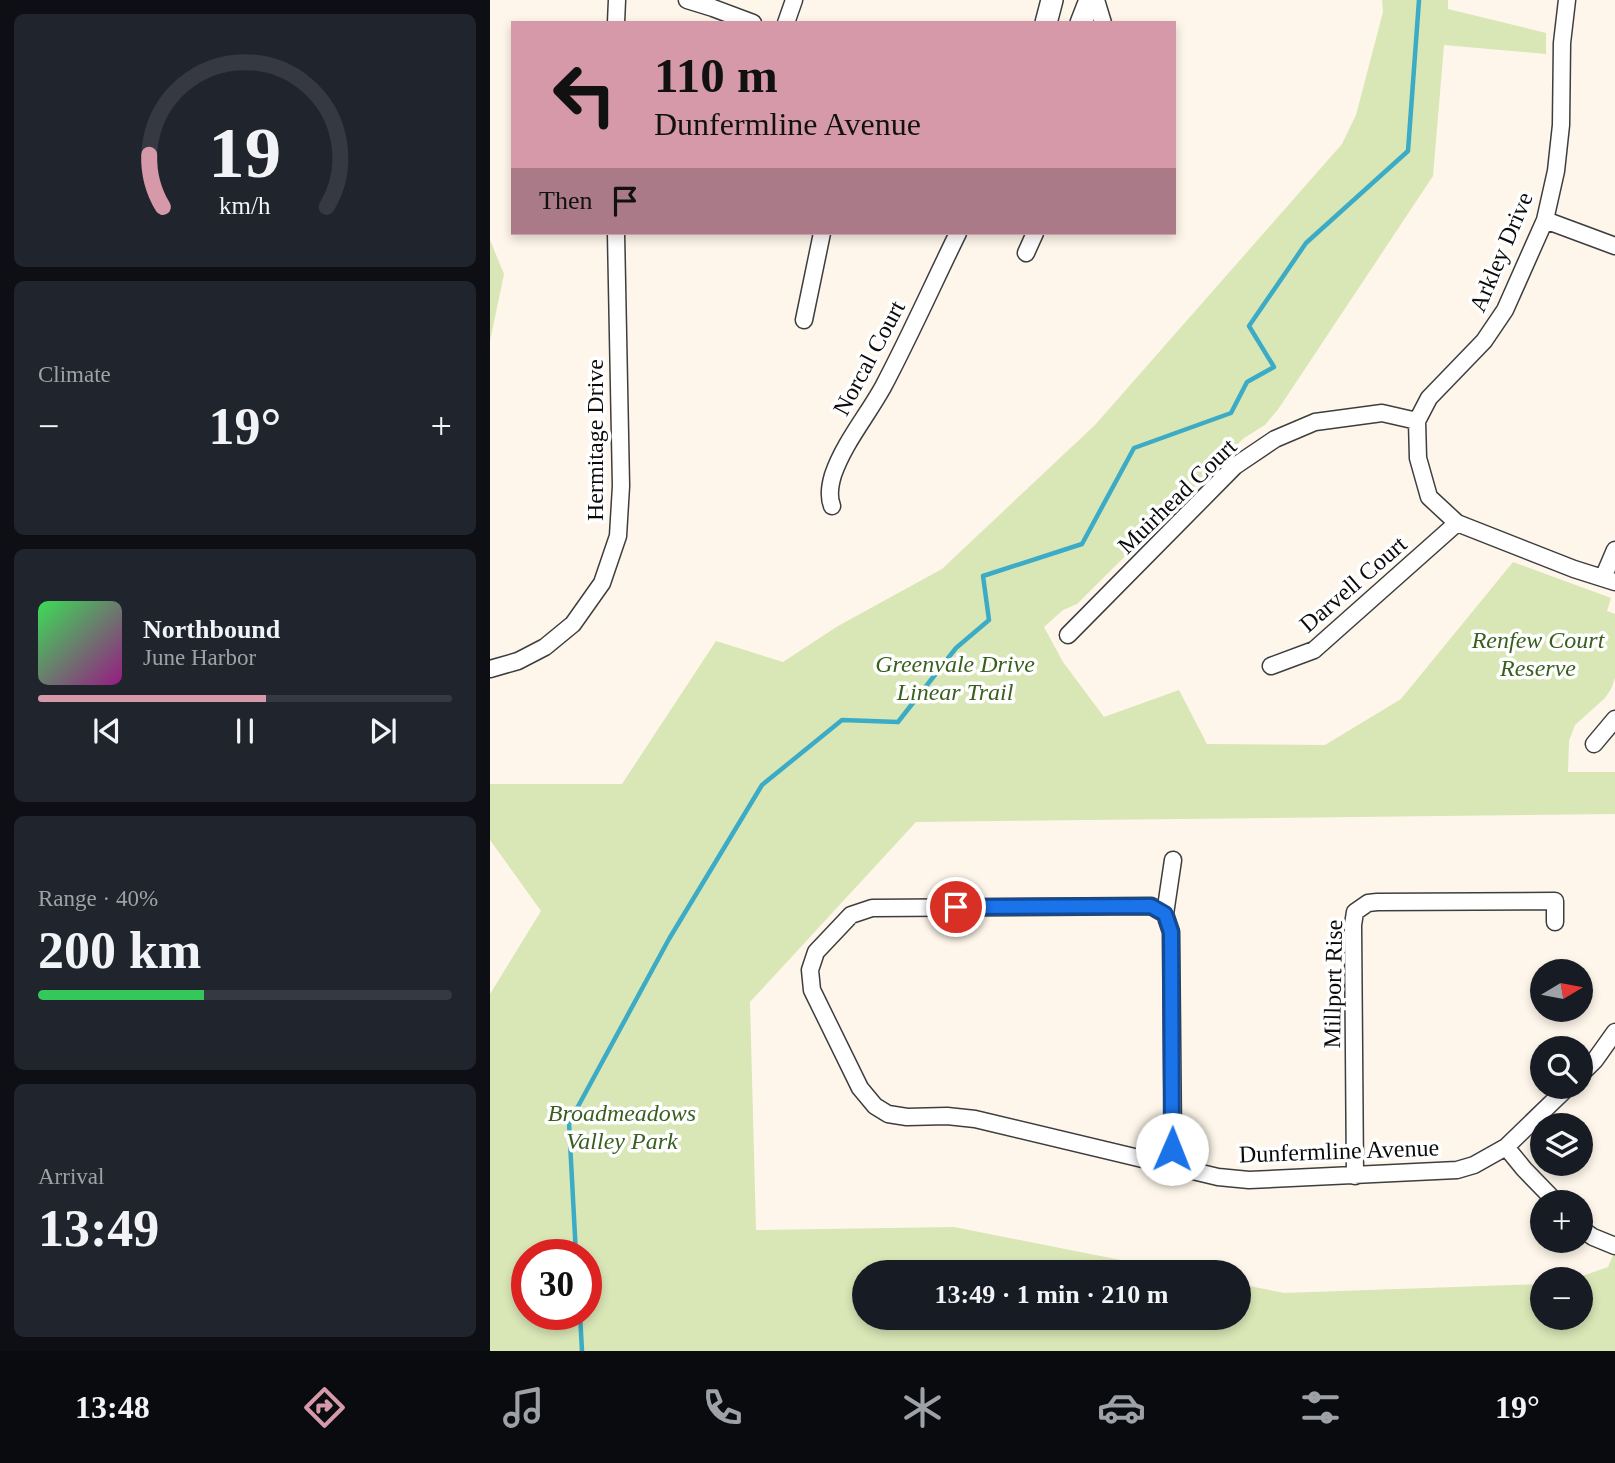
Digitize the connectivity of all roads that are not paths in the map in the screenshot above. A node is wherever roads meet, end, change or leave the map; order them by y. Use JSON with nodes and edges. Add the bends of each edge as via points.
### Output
{"nodes":[{"id":1,"x":617,"y":0,"type":"edge"},
{"id":2,"x":687,"y":0,"type":"edge"},
{"id":3,"x":794,"y":0,"type":"edge"},
{"id":4,"x":1052,"y":0,"type":"edge"},
{"id":5,"x":1090,"y":0,"type":"edge"},
{"id":6,"x":1096,"y":0,"type":"edge"},
{"id":7,"x":1567,"y":0,"type":"edge"},
{"id":8,"x":616,"y":21,"type":"edge"},
{"id":9,"x":748,"y":21,"type":"edge"},
{"id":10,"x":787,"y":21,"type":"edge"},
{"id":11,"x":1046,"y":21,"type":"edge"},
{"id":12,"x":1082,"y":21,"type":"edge"},
{"id":13,"x":1102,"y":21,"type":"edge"},
{"id":14,"x":1545,"y":220,"type":"junction"},
{"id":15,"x":616,"y":235,"type":"edge"},
{"id":16,"x":822,"y":235,"type":"edge"},
{"id":17,"x":957,"y":235,"type":"edge"},
{"id":18,"x":1034,"y":235,"type":"edge"},
{"id":19,"x":1615,"y":246,"type":"edge"},
{"id":20,"x":1026,"y":253,"type":"dead end"},
{"id":21,"x":804,"y":320,"type":"dead end"},
{"id":22,"x":1417,"y":421,"type":"junction"},
{"id":23,"x":832,"y":506,"type":"dead end"},
{"id":24,"x":1457,"y":523,"type":"junction"},
{"id":25,"x":1615,"y":550,"type":"edge"},
{"id":26,"x":1609,"y":580,"type":"edge"},
{"id":27,"x":1068,"y":635,"type":"dead end"},
{"id":28,"x":1271,"y":666,"type":"dead end"},
{"id":29,"x":490,"y":669,"type":"edge"},
{"id":30,"x":1615,"y":719,"type":"edge"},
{"id":31,"x":1594,"y":744,"type":"dead end"},
{"id":32,"x":1173,"y":860,"type":"dead end"},
{"id":33,"x":1165,"y":914,"type":"junction"},
{"id":34,"x":1555,"y":922,"type":"dead end"},
{"id":35,"x":1615,"y":1032,"type":"edge"},
{"id":36,"x":1593,"y":1062,"type":"edge"},
{"id":37,"x":1556,"y":1099,"type":"edge"},
{"id":38,"x":1506,"y":1147,"type":"junction"},
{"id":39,"x":1169,"y":1165,"type":"junction"},
{"id":40,"x":1355,"y":1176,"type":"junction"},
{"id":41,"x":1545,"y":1190,"type":"edge"},
{"id":42,"x":1593,"y":1237,"type":"edge"},
{"id":43,"x":1615,"y":1246,"type":"edge"}],
"edges":[{"from":1,"to":8,"type":"street"},
{"from":2,"to":9,"type":"street"},
{"from":3,"to":10,"type":"street"},
{"from":4,"to":11,"type":"street"},
{"from":5,"to":12,"type":"street"},
{"from":6,"to":13,"type":"street"},
{"from":7,"to":14,"type":"street","name":"Arkley Drive","via":[[1560,137]]},
{"from":14,"to":19,"type":"street"},
{"from":14,"to":22,"type":"street","name":"Arkley Drive","via":[[1505,310],[1484,341],[1429,398]]},
{"from":15,"to":29,"type":"street","name":"Hermitage Drive","via":[[618,536],[602,583],[573,624],[545,647]]},
{"from":16,"to":21,"type":"street"},
{"from":17,"to":23,"type":"street","name":"Norcal Court","via":[[891,372],[845,449],[830,488]]},
{"from":18,"to":20,"type":"street"},
{"from":22,"to":24,"type":"street","via":[[1418,458],[1429,497]]},
{"from":22,"to":27,"type":"street","name":"Muirhead Court","via":[[1382,413],[1315,422],[1275,439],[1235,466]]},
{"from":24,"to":26,"type":"street"},
{"from":24,"to":28,"type":"street","name":"Darvell Court","via":[[1314,650]]},
{"from":25,"to":26,"type":"street"},
{"from":30,"to":31,"type":"street"},
{"from":32,"to":33,"type":"street"},
{"from":33,"to":39,"type":"street","via":[[1171,932],[1173,1141]]},
{"from":33,"to":39,"type":"street","name":"Dunfermline Avenue","via":[[1151,906],[872,908],[851,915],[816,952],[810,970],[813,990],[860,1087],[888,1114],[975,1119]]},
{"from":34,"to":40,"type":"street","name":"Millport Rise","via":[[1558,897],[1377,902],[1355,912]]},
{"from":35,"to":36,"type":"street"},
{"from":37,"to":38,"type":"street","name":"Dunfermline Avenue"},
{"from":38,"to":40,"type":"street","name":"Dunfermline Avenue","via":[[1457,1170]]},
{"from":38,"to":41,"type":"street"},
{"from":39,"to":40,"type":"street","name":"Dunfermline Avenue","via":[[1249,1180]]},
{"from":42,"to":43,"type":"street"}]}
